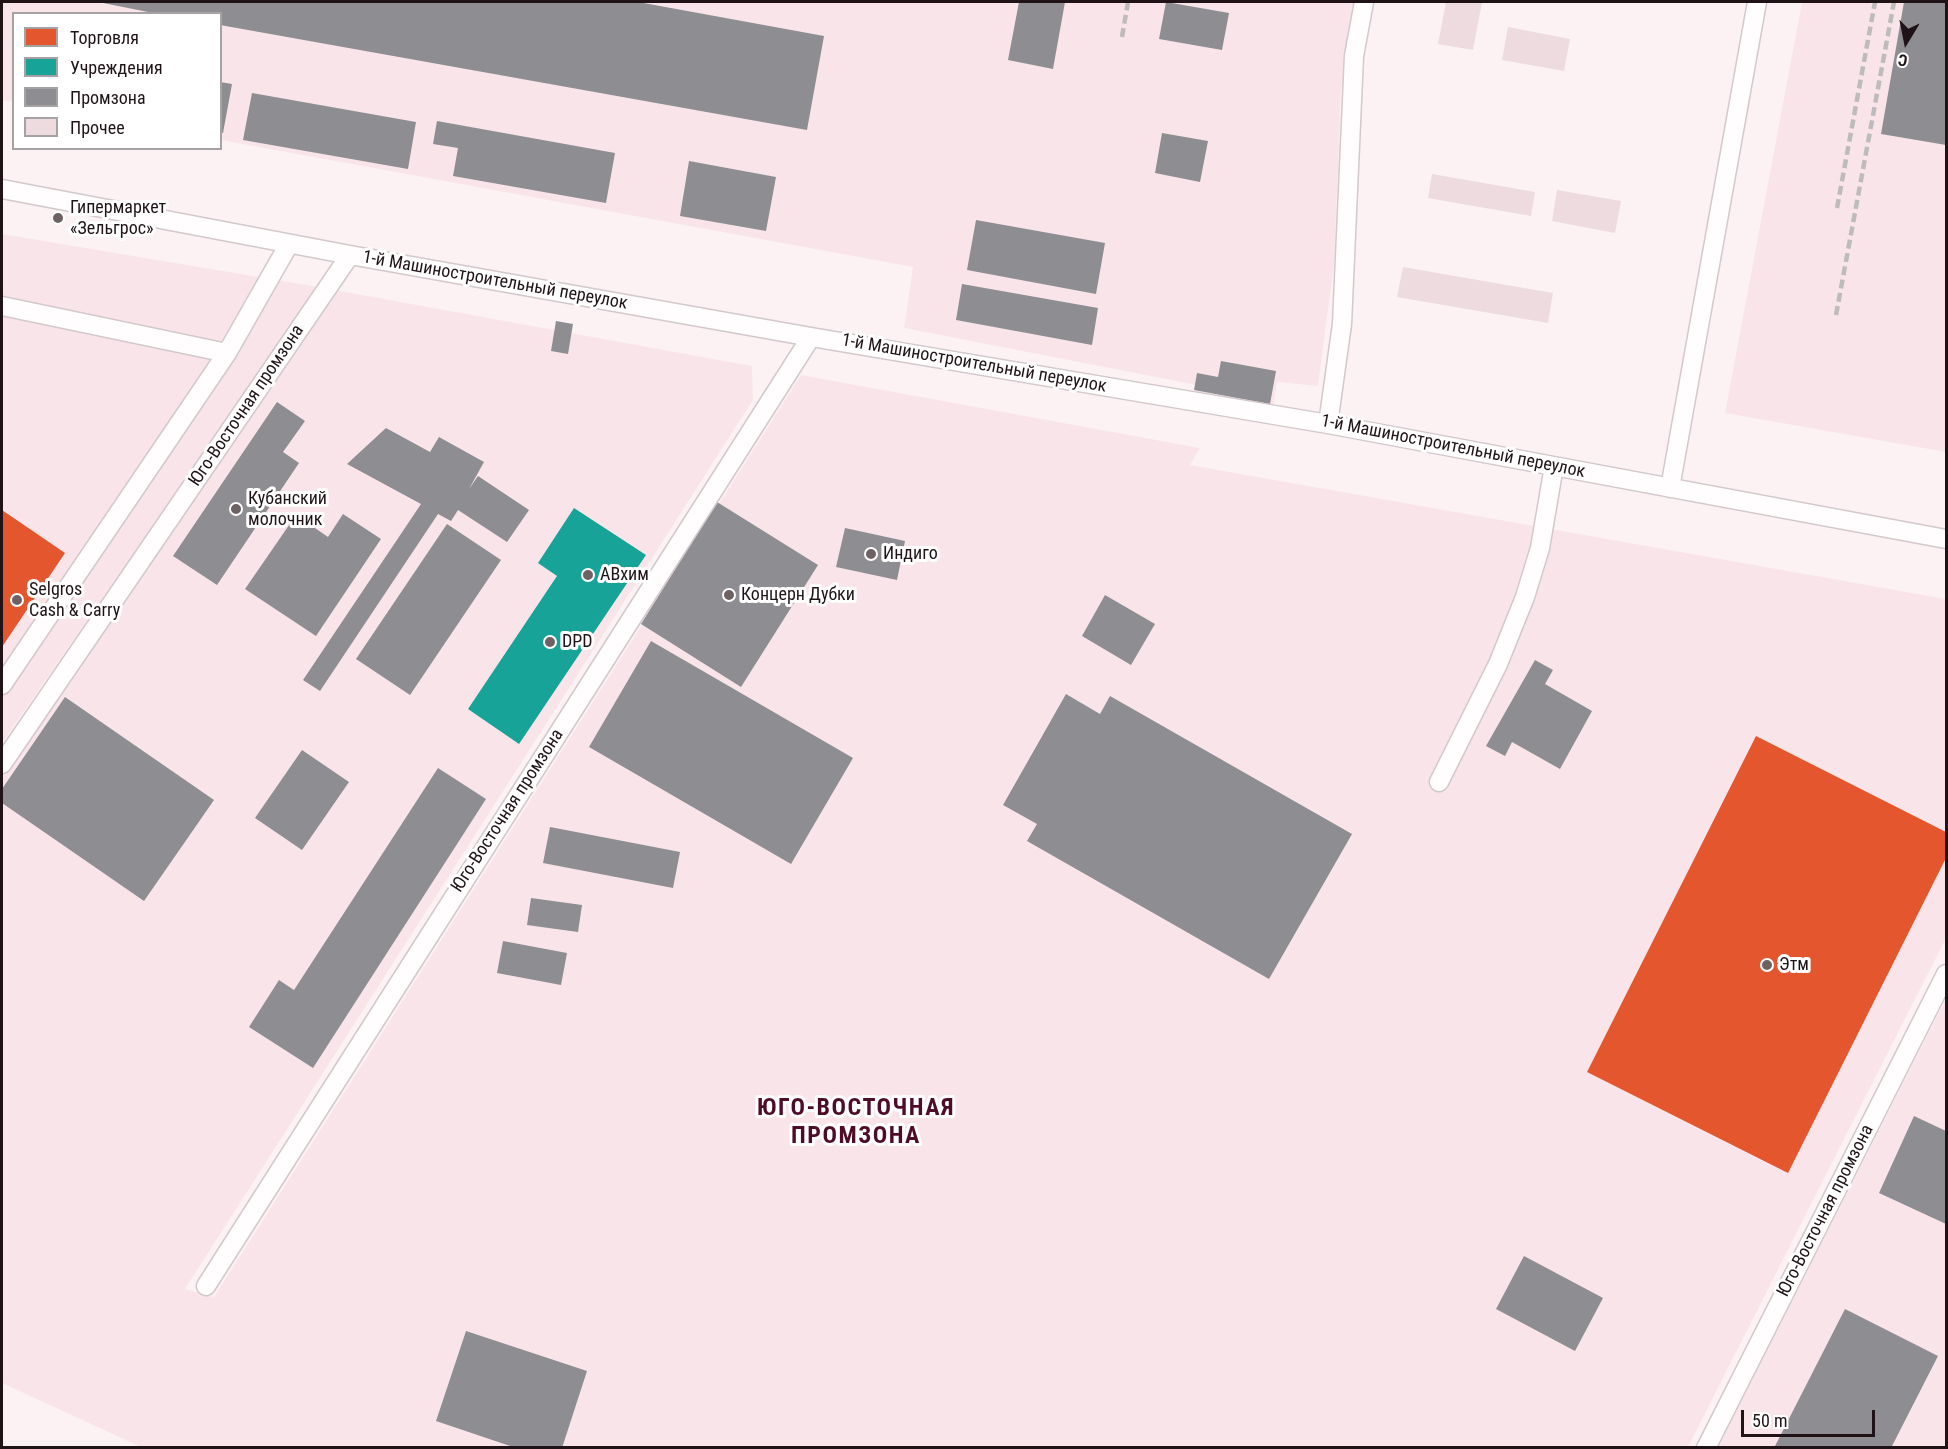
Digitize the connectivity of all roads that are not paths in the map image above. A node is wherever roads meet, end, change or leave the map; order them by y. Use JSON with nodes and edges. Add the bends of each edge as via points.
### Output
{"nodes":[{"id":1,"x":1364,"y":2,"type":"edge"},
{"id":2,"x":1757,"y":2,"type":"edge"},
{"id":3,"x":2,"y":189,"type":"edge"},
{"id":4,"x":289,"y":244,"type":"junction"},
{"id":5,"x":350,"y":255,"type":"junction"},
{"id":6,"x":2,"y":306,"type":"edge"},
{"id":7,"x":811,"y":337,"type":"junction"},
{"id":8,"x":227,"y":352,"type":"junction"},
{"id":9,"x":1328,"y":424,"type":"junction"},
{"id":10,"x":1554,"y":466,"type":"junction"},
{"id":11,"x":1670,"y":488,"type":"junction"},
{"id":12,"x":1947,"y":539,"type":"edge"},
{"id":13,"x":2,"y":685,"type":"edge"},
{"id":14,"x":2,"y":764,"type":"edge"},
{"id":15,"x":1440,"y":782,"type":"dead end"},
{"id":16,"x":1947,"y":974,"type":"edge"},
{"id":17,"x":206,"y":1286,"type":"dead end"},
{"id":18,"x":1706,"y":1448,"type":"edge"}],
"edges":[{"from":1,"to":9,"type":"street","via":[[1354,56],[1342,324]]},
{"from":2,"to":11,"type":"street"},
{"from":3,"to":4,"type":"street","name":"1-й Машиностроительный переулок"},
{"from":4,"to":5,"type":"street","name":"1-й Машиностроительный переулок"},
{"from":4,"to":8,"type":"street"},
{"from":5,"to":7,"type":"street","name":"1-й Машиностроительный переулок"},
{"from":5,"to":14,"type":"street","name":"Юго-Восточная промзона"},
{"from":6,"to":8,"type":"street"},
{"from":7,"to":9,"type":"street","name":"1-й Машиностроительный переулок"},
{"from":7,"to":17,"type":"street","name":"Юго-Восточная промзона"},
{"from":8,"to":13,"type":"street"},
{"from":9,"to":10,"type":"street","name":"1-й Машиностроительный переулок"},
{"from":10,"to":11,"type":"street","name":"1-й Машиностроительный переулок"},
{"from":10,"to":15,"type":"street","via":[[1540,548],[1525,597],[1498,664]]},
{"from":11,"to":12,"type":"street","name":"1-й Машиностроительный переулок"},
{"from":16,"to":18,"type":"street","name":"Юго-Восточная промзона"}]}
